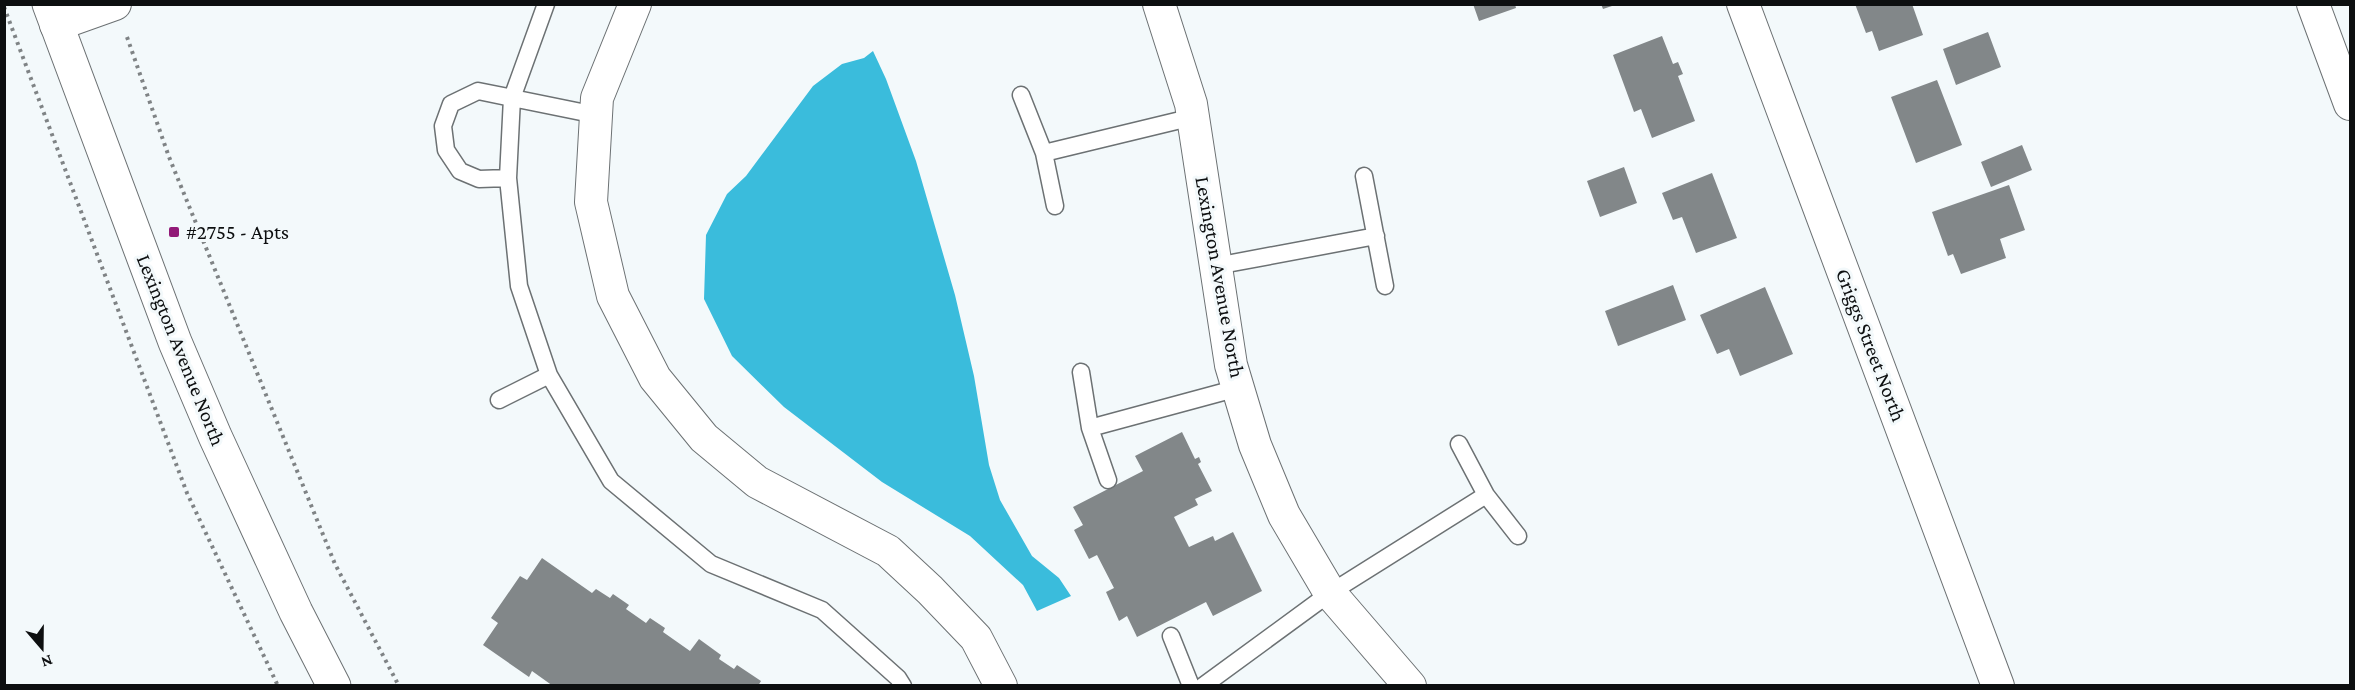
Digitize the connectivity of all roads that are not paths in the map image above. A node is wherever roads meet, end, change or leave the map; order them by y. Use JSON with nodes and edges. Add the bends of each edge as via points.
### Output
{"nodes":[{"id":1,"x":546,"y":4,"type":"edge"},
{"id":2,"x":635,"y":4,"type":"edge"},
{"id":3,"x":1159,"y":4,"type":"edge"},
{"id":4,"x":1743,"y":4,"type":"edge"},
{"id":5,"x":2313,"y":4,"type":"edge"},
{"id":6,"x":53,"y":15,"type":"edge"},
{"id":7,"x":119,"y":15,"type":"edge"},
{"id":8,"x":1022,"y":95,"type":"dead end"},
{"id":9,"x":512,"y":98,"type":"junction"},
{"id":10,"x":2350,"y":104,"type":"edge"},
{"id":11,"x":596,"y":115,"type":"junction"},
{"id":12,"x":1193,"y":117,"type":"junction"},
{"id":13,"x":1044,"y":153,"type":"junction"},
{"id":14,"x":1364,"y":176,"type":"dead end"},
{"id":15,"x":508,"y":178,"type":"junction"},
{"id":16,"x":1055,"y":206,"type":"dead end"},
{"id":17,"x":1376,"y":236,"type":"junction"},
{"id":18,"x":1216,"y":266,"type":"junction"},
{"id":19,"x":1385,"y":286,"type":"dead end"},
{"id":20,"x":1081,"y":372,"type":"dead end"},
{"id":21,"x":549,"y":375,"type":"junction"},
{"id":22,"x":1238,"y":388,"type":"junction"},
{"id":23,"x":499,"y":400,"type":"dead end"},
{"id":24,"x":1090,"y":428,"type":"junction"},
{"id":25,"x":1459,"y":444,"type":"dead end"},
{"id":26,"x":1108,"y":480,"type":"dead end"},
{"id":27,"x":1486,"y":495,"type":"junction"},
{"id":28,"x":1518,"y":536,"type":"dead end"},
{"id":29,"x":1330,"y":593,"type":"junction"},
{"id":30,"x":1171,"y":636,"type":"dead end"},
{"id":31,"x":334,"y":686,"type":"edge"},
{"id":32,"x":903,"y":686,"type":"edge"},
{"id":33,"x":1001,"y":686,"type":"edge"},
{"id":34,"x":1191,"y":686,"type":"edge"},
{"id":35,"x":1203,"y":686,"type":"edge"},
{"id":36,"x":1410,"y":686,"type":"edge"},
{"id":37,"x":1998,"y":686,"type":"edge"}],
"edges":[{"from":1,"to":9,"type":"lane"},
{"from":2,"to":11,"type":"street","via":[[597,98]]},
{"from":3,"to":12,"type":"street","name":"Lexington Avenue North"},
{"from":4,"to":37,"type":"street","name":"Griggs Street North"},
{"from":5,"to":10,"type":"street"},
{"from":6,"to":7,"type":"street"},
{"from":6,"to":31,"type":"main road","name":"Lexington Avenue North","via":[[214,436]]},
{"from":8,"to":13,"type":"lane"},
{"from":9,"to":11,"type":"lane"},
{"from":9,"to":15,"type":"lane"},
{"from":9,"to":15,"type":"lane","via":[[478,91],[451,104],[443,126],[446,150],[460,171],[479,179]]},
{"from":11,"to":33,"type":"street","via":[[591,201],[614,296],[655,378],[704,438],[757,482],[888,551],[976,638]]},
{"from":12,"to":13,"type":"lane"},
{"from":12,"to":18,"type":"street","name":"Lexington Avenue North"},
{"from":13,"to":16,"type":"lane"},
{"from":14,"to":17,"type":"lane"},
{"from":15,"to":21,"type":"lane","via":[[519,286]]},
{"from":17,"to":18,"type":"lane"},
{"from":17,"to":19,"type":"lane"},
{"from":18,"to":22,"type":"street","name":"Lexington Avenue North"},
{"from":20,"to":24,"type":"lane"},
{"from":21,"to":23,"type":"lane"},
{"from":21,"to":32,"type":"lane","via":[[611,481],[711,564],[822,610]]},
{"from":22,"to":24,"type":"lane"},
{"from":22,"to":29,"type":"street","name":"Lexington Avenue North","via":[[1255,445],[1284,515]]},
{"from":24,"to":26,"type":"lane"},
{"from":25,"to":27,"type":"lane"},
{"from":27,"to":28,"type":"lane"},
{"from":27,"to":29,"type":"lane"},
{"from":29,"to":35,"type":"lane"},
{"from":29,"to":36,"type":"street","name":"Lexington Avenue North"},
{"from":30,"to":34,"type":"lane"}]}
